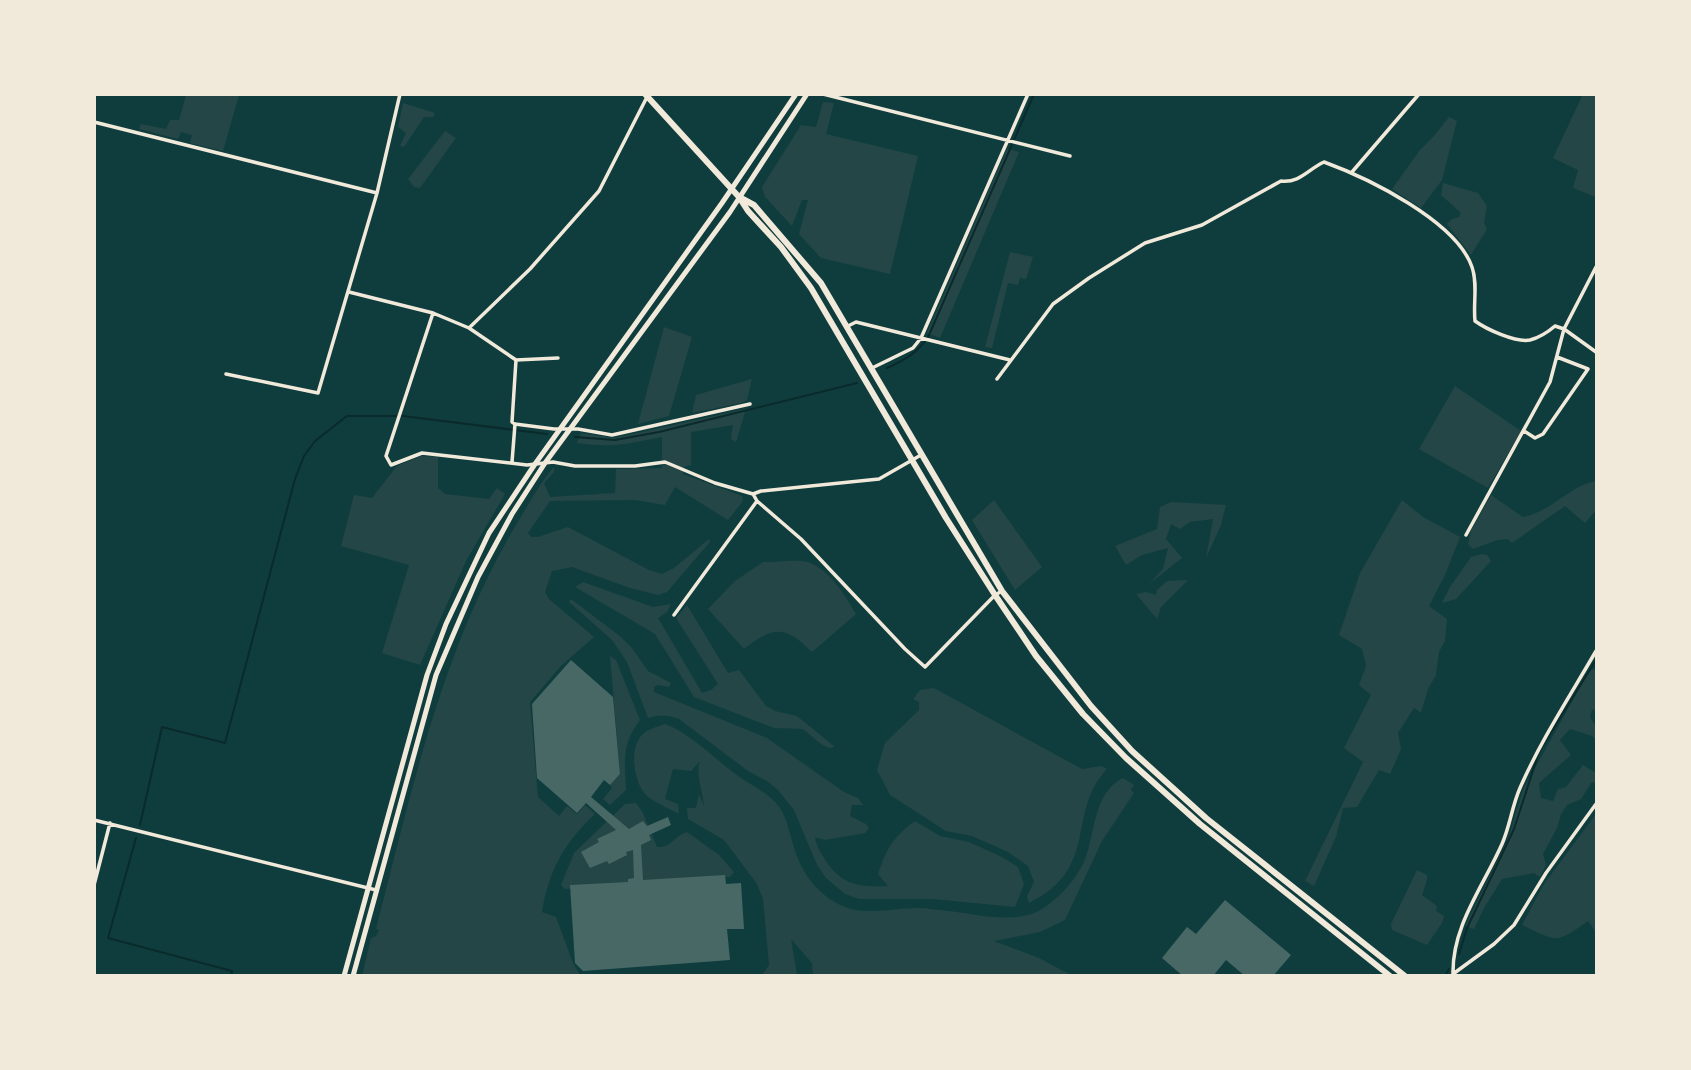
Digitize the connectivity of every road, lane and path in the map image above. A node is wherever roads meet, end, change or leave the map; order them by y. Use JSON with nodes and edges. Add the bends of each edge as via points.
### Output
{"nodes":[{"id":1,"x":400,"y":94,"type":"edge"},
{"id":2,"x":796,"y":94,"type":"edge"},
{"id":3,"x":807,"y":94,"type":"edge"},
{"id":4,"x":823,"y":94,"type":"edge"},
{"id":5,"x":1028,"y":94,"type":"edge"},
{"id":6,"x":1419,"y":94,"type":"edge"},
{"id":7,"x":646,"y":96,"type":"edge"},
{"id":8,"x":94,"y":122,"type":"edge"},
{"id":9,"x":1009,"y":142,"type":"junction"},
{"id":10,"x":1070,"y":156,"type":"dead end"},
{"id":11,"x":1352,"y":172,"type":"junction"},
{"id":12,"x":732,"y":189,"type":"junction"},
{"id":13,"x":377,"y":193,"type":"junction"},
{"id":14,"x":739,"y":197,"type":"junction"},
{"id":15,"x":1597,"y":267,"type":"edge"},
{"id":16,"x":349,"y":292,"type":"junction"},
{"id":17,"x":433,"y":313,"type":"junction"},
{"id":18,"x":848,"y":326,"type":"junction"},
{"id":19,"x":469,"y":328,"type":"junction"},
{"id":20,"x":1564,"y":329,"type":"junction"},
{"id":21,"x":922,"y":338,"type":"junction"},
{"id":22,"x":1597,"y":352,"type":"edge"},
{"id":23,"x":1557,"y":356,"type":"junction"},
{"id":24,"x":558,"y":358,"type":"dead end"},
{"id":25,"x":516,"y":360,"type":"junction"},
{"id":26,"x":1010,"y":360,"type":"junction"},
{"id":27,"x":872,"y":368,"type":"junction"},
{"id":28,"x":226,"y":374,"type":"dead end"},
{"id":29,"x":997,"y":379,"type":"dead end"},
{"id":30,"x":750,"y":404,"type":"dead end"},
{"id":31,"x":515,"y":426,"type":"junction"},
{"id":32,"x":561,"y":429,"type":"junction"},
{"id":33,"x":571,"y":429,"type":"junction"},
{"id":34,"x":1524,"y":430,"type":"junction"},
{"id":35,"x":921,"y":455,"type":"junction"},
{"id":36,"x":912,"y":460,"type":"junction"},
{"id":37,"x":512,"y":462,"type":"junction"},
{"id":38,"x":545,"y":463,"type":"junction"},
{"id":39,"x":535,"y":464,"type":"junction"},
{"id":40,"x":752,"y":494,"type":"junction"},
{"id":41,"x":757,"y":501,"type":"junction"},
{"id":42,"x":1466,"y":535,"type":"dead end"},
{"id":43,"x":1002,"y":591,"type":"junction"},
{"id":44,"x":995,"y":595,"type":"junction"},
{"id":45,"x":674,"y":615,"type":"dead end"},
{"id":46,"x":1597,"y":651,"type":"edge"},
{"id":47,"x":1597,"y":804,"type":"edge"},
{"id":48,"x":94,"y":820,"type":"edge"},
{"id":49,"x":110,"y":823,"type":"junction"},
{"id":50,"x":94,"y":885,"type":"edge"},
{"id":51,"x":368,"y":888,"type":"junction"},
{"id":52,"x":376,"y":890,"type":"junction"},
{"id":53,"x":344,"y":975,"type":"edge"},
{"id":54,"x":353,"y":975,"type":"edge"},
{"id":55,"x":1390,"y":975,"type":"edge"},
{"id":56,"x":1405,"y":975,"type":"edge"},
{"id":57,"x":1452,"y":975,"type":"edge"}],
"edges":[{"from":1,"to":13,"type":"street"},
{"from":2,"to":12,"type":"main road"},
{"from":3,"to":14,"type":"main road"},
{"from":4,"to":9,"type":"street"},
{"from":5,"to":9,"type":"street"},
{"from":6,"to":11,"type":"street"},
{"from":7,"to":12,"type":"highway"},
{"from":7,"to":19,"type":"street","via":[[599,191],[530,269]]},
{"from":8,"to":13,"type":"street"},
{"from":9,"to":10,"type":"street"},
{"from":9,"to":21,"type":"street"},
{"from":11,"to":20,"type":"street","via":[[1391,193],[1453,237],[1465,251],[1476,279],[1475,321],[1528,341],[1555,326]]},
{"from":11,"to":26,"type":"street","via":[[1324,162],[1300,179],[1281,181],[1202,225],[1145,243],[1053,304]]},
{"from":12,"to":14,"type":"highway"},
{"from":12,"to":32,"type":"main road"},
{"from":13,"to":16,"type":"street"},
{"from":14,"to":18,"type":"highway","via":[[754,205],[788,242]]},
{"from":14,"to":33,"type":"main road"},
{"from":14,"to":36,"type":"highway","via":[[811,288]]},
{"from":15,"to":20,"type":"street"},
{"from":16,"to":17,"type":"street"},
{"from":16,"to":28,"type":"street","via":[[318,394]]},
{"from":17,"to":19,"type":"street"},
{"from":17,"to":37,"type":"street","via":[[386,456],[391,465],[422,453]]},
{"from":18,"to":21,"type":"street","via":[[856,322]]},
{"from":18,"to":27,"type":"highway"},
{"from":19,"to":25,"type":"street"},
{"from":20,"to":22,"type":"street"},
{"from":20,"to":23,"type":"street"},
{"from":21,"to":26,"type":"street"},
{"from":21,"to":27,"type":"street","via":[[913,348]]},
{"from":23,"to":34,"type":"street","via":[[1550,382]]},
{"from":23,"to":34,"type":"street","via":[[1588,369],[1543,434],[1535,438]]},
{"from":24,"to":25,"type":"street"},
{"from":25,"to":31,"type":"street"},
{"from":26,"to":29,"type":"street"},
{"from":27,"to":35,"type":"highway"},
{"from":30,"to":33,"type":"street","via":[[612,435]]},
{"from":31,"to":32,"type":"street"},
{"from":31,"to":37,"type":"street"},
{"from":32,"to":33,"type":"street"},
{"from":32,"to":39,"type":"main road"},
{"from":33,"to":38,"type":"main road"},
{"from":34,"to":42,"type":"street"},
{"from":35,"to":36,"type":"street"},
{"from":35,"to":43,"type":"highway"},
{"from":36,"to":40,"type":"street","via":[[878,479]]},
{"from":36,"to":44,"type":"highway"},
{"from":37,"to":39,"type":"street"},
{"from":38,"to":39,"type":"street"},
{"from":38,"to":40,"type":"street","via":[[665,463]]},
{"from":38,"to":52,"type":"main road","via":[[500,534],[450,640],[420,729]]},
{"from":39,"to":51,"type":"main road","via":[[489,533],[446,624],[427,675]]},
{"from":40,"to":41,"type":"street"},
{"from":41,"to":44,"type":"street","via":[[801,539],[925,667]]},
{"from":41,"to":45,"type":"street"},
{"from":43,"to":44,"type":"street"},
{"from":43,"to":56,"type":"highway","via":[[1076,688],[1132,751],[1206,818]]},
{"from":44,"to":55,"type":"highway","via":[[1036,656],[1126,758],[1200,824]]},
{"from":46,"to":57,"type":"street","via":[[1520,789],[1503,842],[1457,936]]},
{"from":47,"to":57,"type":"street","via":[[1514,925]]},
{"from":48,"to":49,"type":"street"},
{"from":49,"to":50,"type":"street"},
{"from":49,"to":51,"type":"street"},
{"from":51,"to":52,"type":"street"},
{"from":51,"to":53,"type":"main road"},
{"from":52,"to":54,"type":"main road"}]}
